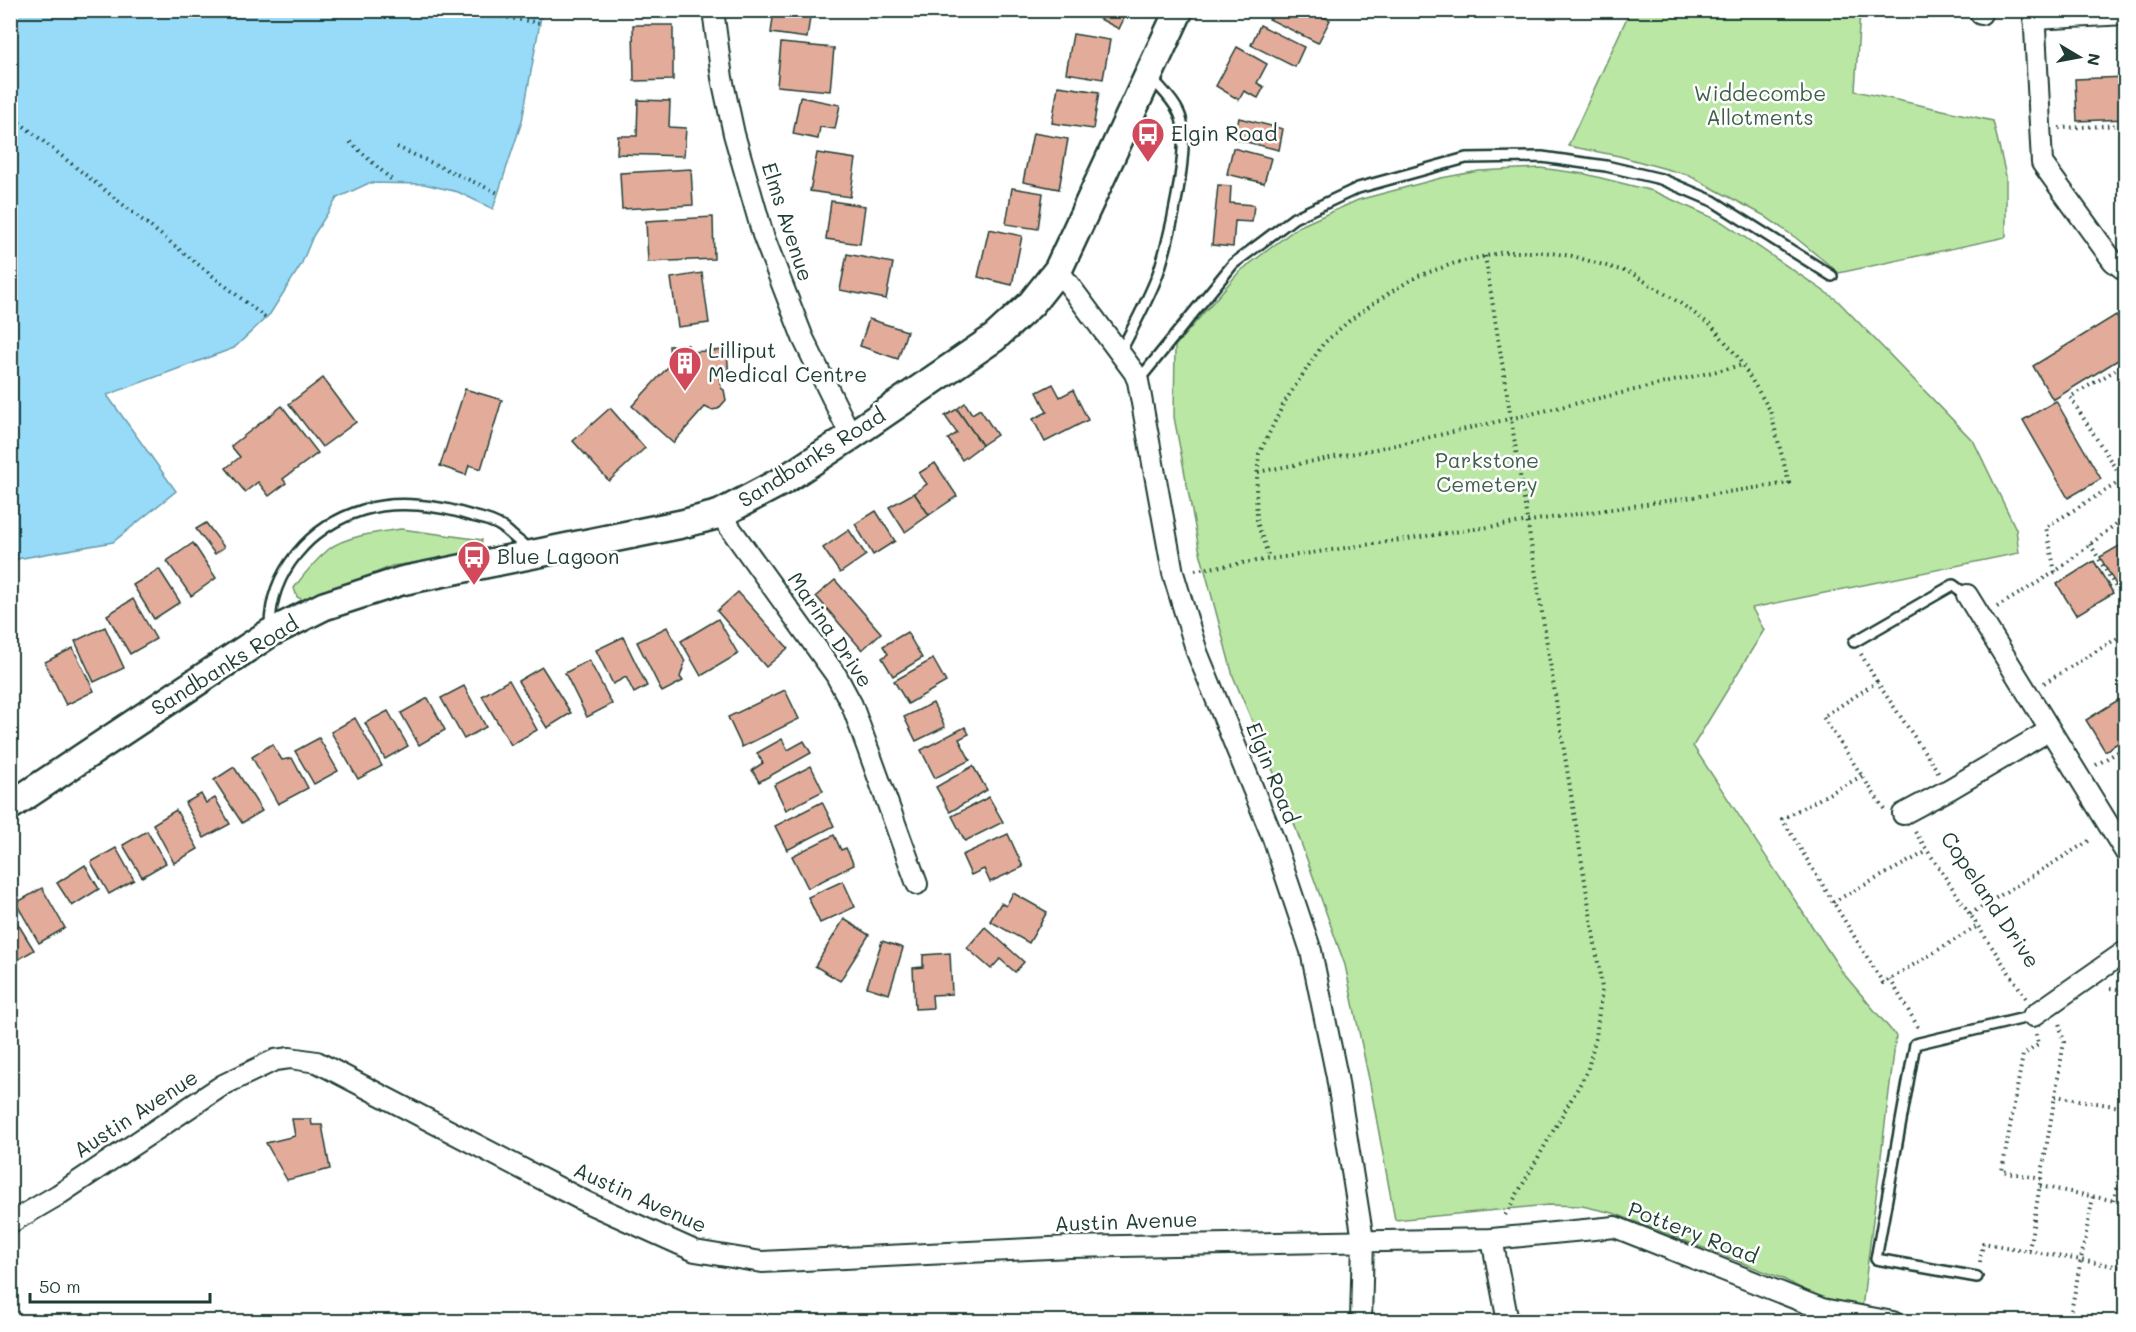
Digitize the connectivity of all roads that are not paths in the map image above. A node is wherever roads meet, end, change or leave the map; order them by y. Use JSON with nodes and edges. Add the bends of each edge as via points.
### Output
{"nodes":[{"id":1,"x":713,"y":10,"type":"edge"},
{"id":2,"x":1179,"y":10,"type":"edge"},
{"id":3,"x":2126,"y":14,"type":"edge"},
{"id":4,"x":2034,"y":15,"type":"edge"},
{"id":5,"x":1149,"y":75,"type":"junction"},
{"id":6,"x":1058,"y":270,"type":"junction"},
{"id":7,"x":2126,"y":272,"type":"edge"},
{"id":8,"x":1832,"y":276,"type":"dead end"},
{"id":9,"x":1120,"y":354,"type":"junction"},
{"id":10,"x":1138,"y":381,"type":"junction"},
{"id":11,"x":851,"y":436,"type":"junction"},
{"id":12,"x":720,"y":514,"type":"junction"},
{"id":13,"x":543,"y":552,"type":"junction"},
{"id":14,"x":1967,"y":595,"type":"joint"},
{"id":15,"x":270,"y":633,"type":"junction"},
{"id":16,"x":1854,"y":642,"type":"road end"},
{"id":17,"x":2050,"y":730,"type":"junction"},
{"id":18,"x":10,"y":806,"type":"edge"},
{"id":19,"x":1903,"y":814,"type":"road end"},
{"id":20,"x":2126,"y":853,"type":"edge"},
{"id":21,"x":917,"y":884,"type":"dead end"},
{"id":22,"x":2126,"y":951,"type":"edge"},
{"id":23,"x":2035,"y":1015,"type":"joint"},
{"id":24,"x":10,"y":1223,"type":"edge"},
{"id":25,"x":1492,"y":1239,"type":"junction"},
{"id":26,"x":1363,"y":1240,"type":"junction"},
{"id":27,"x":1977,"y":1277,"type":"road end"},
{"id":28,"x":1820,"y":1315,"type":"edge"},
{"id":29,"x":1361,"y":1322,"type":"edge"},
{"id":30,"x":1508,"y":1322,"type":"edge"},
{"id":31,"x":1893,"y":1322,"type":"edge"}],
"edges":[{"from":1,"to":11,"type":"street","name":"Elms Avenue","via":[[734,134],[763,235],[802,338]]},
{"from":2,"to":5,"type":"main road","name":"Sandbanks Road"},
{"from":3,"to":4,"type":"street"},
{"from":4,"to":7,"type":"street","via":[[2042,163],[2113,261]]},
{"from":5,"to":6,"type":"main road","name":"Sandbanks Road"},
{"from":5,"to":9,"type":"lane","via":[[1180,114],[1184,133],[1181,162],[1163,258]]},
{"from":6,"to":9,"type":"street","name":"Elgin Road"},
{"from":6,"to":11,"type":"main road","name":"Sandbanks Road","via":[[1031,304],[994,338]]},
{"from":8,"to":10,"type":"lane","via":[[1713,201],[1661,179],[1542,157],[1466,158],[1358,188],[1294,218],[1233,264]]},
{"from":9,"to":10,"type":"street","name":"Elgin Road"},
{"from":10,"to":26,"type":"street","name":"Elgin Road","via":[[1173,573],[1197,652],[1273,838],[1311,951],[1337,1077]]},
{"from":11,"to":12,"type":"main road","name":"Sandbanks Road","via":[[784,480]]},
{"from":12,"to":13,"type":"main road","name":"Sandbanks Road"},
{"from":12,"to":21,"type":"street","name":"Marina Drive","via":[[836,675],[852,705]]},
{"from":13,"to":15,"type":"main road","name":"Sandbanks Road","via":[[401,581],[324,606]]},
{"from":13,"to":15,"type":"lane","via":[[525,547],[500,525],[445,508],[364,510],[330,525],[292,558],[279,580],[270,610]]},
{"from":14,"to":16,"type":"lane","via":[[1953,585]]},
{"from":14,"to":17,"type":"street"},
{"from":15,"to":18,"type":"main road","name":"Sandbanks Road"},
{"from":17,"to":19,"type":"street"},
{"from":17,"to":20,"type":"street"},
{"from":22,"to":23,"type":"street"},
{"from":23,"to":27,"type":"lane","via":[[1915,1044],[1876,1259]]},
{"from":24,"to":26,"type":"street","name":"Austin Avenue","via":[[224,1085],[275,1060],[290,1058],[317,1062],[586,1202],[695,1251],[762,1262],[1070,1247]]},
{"from":25,"to":26,"type":"street","name":"Pottery Road"},
{"from":25,"to":28,"type":"street","name":"Pottery Road","via":[[1615,1227]]},
{"from":25,"to":30,"type":"street"},
{"from":26,"to":29,"type":"street","name":"Elgin Road"},
{"from":28,"to":31,"type":"street","name":"Pottery Road"}]}
